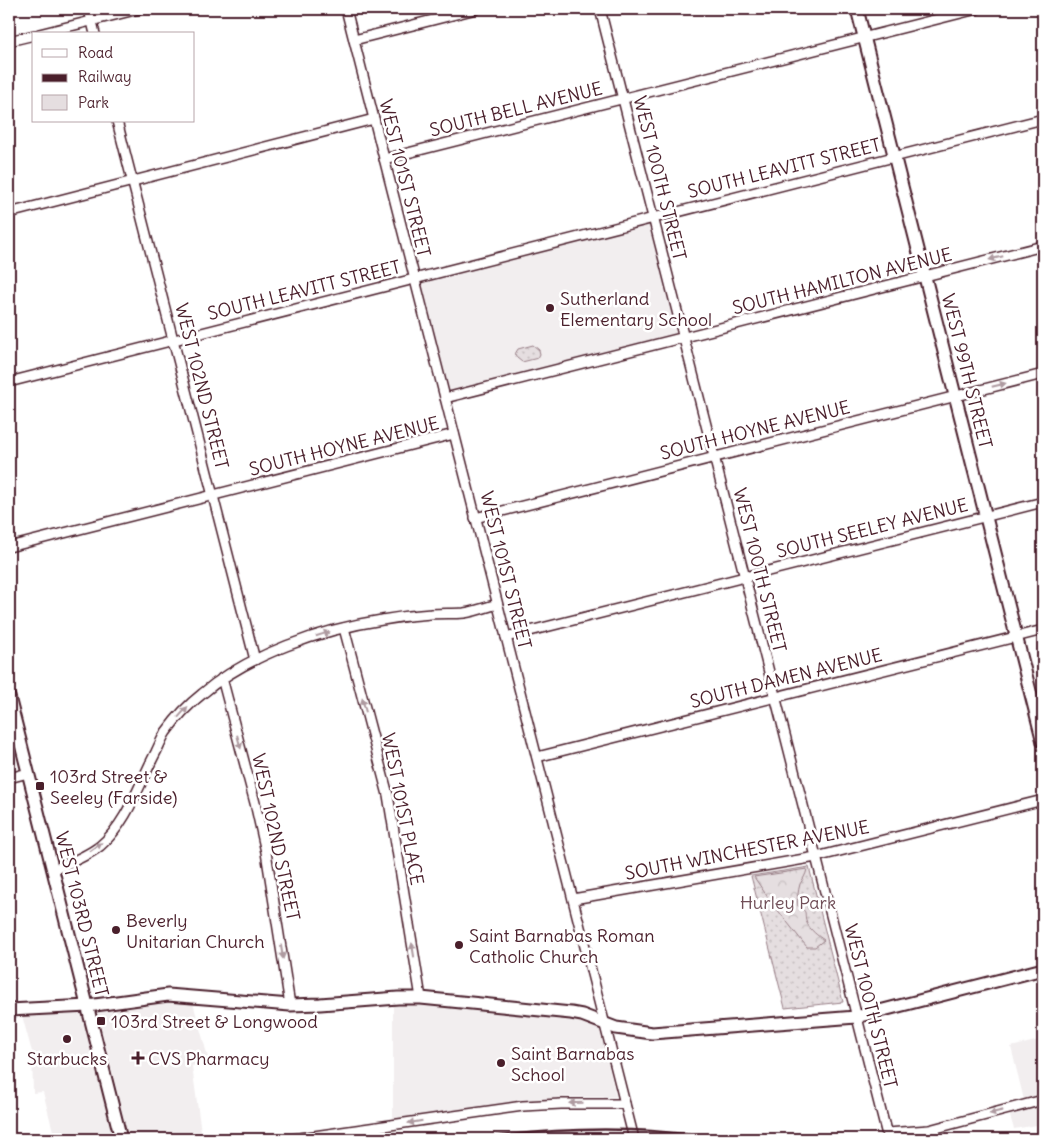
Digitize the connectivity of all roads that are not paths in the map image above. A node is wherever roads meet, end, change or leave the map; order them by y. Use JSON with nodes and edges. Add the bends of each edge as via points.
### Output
{"nodes":[{"id":1,"x":89,"y":9,"type":"edge"},
{"id":2,"x":139,"y":9,"type":"edge"},
{"id":3,"x":346,"y":9,"type":"edge"},
{"id":4,"x":476,"y":9,"type":"edge"},
{"id":5,"x":600,"y":9,"type":"edge"},
{"id":6,"x":857,"y":9,"type":"edge"},
{"id":7,"x":976,"y":9,"type":"edge"},
{"id":8,"x":92,"y":21,"type":"junction"},
{"id":9,"x":47,"y":32,"type":"edge"},
{"id":10,"x":95,"y":32,"type":"edge"},
{"id":11,"x":32,"y":35,"type":"edge"},
{"id":12,"x":864,"y":37,"type":"junction"},
{"id":13,"x":354,"y":40,"type":"junction"},
{"id":14,"x":9,"y":41,"type":"edge"},
{"id":15,"x":623,"y":98,"type":"junction"},
{"id":16,"x":374,"y":119,"type":"junction"},
{"id":17,"x":1043,"y":119,"type":"edge"},
{"id":18,"x":117,"y":122,"type":"edge"},
{"id":19,"x":894,"y":157,"type":"junction"},
{"id":20,"x":384,"y":159,"type":"junction"},
{"id":21,"x":132,"y":181,"type":"junction"},
{"id":22,"x":9,"y":212,"type":"edge"},
{"id":23,"x":653,"y":218,"type":"junction"},
{"id":24,"x":1043,"y":246,"type":"edge"},
{"id":25,"x":925,"y":276,"type":"junction"},
{"id":26,"x":414,"y":279,"type":"junction"},
{"id":27,"x":684,"y":338,"type":"junction"},
{"id":28,"x":173,"y":340,"type":"junction"},
{"id":29,"x":1043,"y":374,"type":"edge"},
{"id":30,"x":9,"y":382,"type":"edge"},
{"id":31,"x":955,"y":396,"type":"junction"},
{"id":32,"x":445,"y":398,"type":"junction"},
{"id":33,"x":454,"y":434,"type":"junction"},
{"id":34,"x":714,"y":458,"type":"junction"},
{"id":35,"x":213,"y":496,"type":"junction"},
{"id":36,"x":1043,"y":502,"type":"edge"},
{"id":37,"x":986,"y":516,"type":"junction"},
{"id":38,"x":475,"y":518,"type":"junction"},
{"id":39,"x":9,"y":547,"type":"edge"},
{"id":40,"x":745,"y":577,"type":"junction"},
{"id":41,"x":497,"y":604,"type":"junction"},
{"id":42,"x":344,"y":628,"type":"junction"},
{"id":43,"x":1043,"y":630,"type":"edge"},
{"id":44,"x":1016,"y":636,"type":"junction"},
{"id":45,"x":506,"y":637,"type":"junction"},
{"id":46,"x":255,"y":660,"type":"junction"},
{"id":47,"x":222,"y":678,"type":"junction"},
{"id":48,"x":9,"y":697,"type":"edge"},
{"id":49,"x":775,"y":697,"type":"junction"},
{"id":50,"x":1043,"y":742,"type":"edge"},
{"id":51,"x":537,"y":758,"type":"junction"},
{"id":52,"x":28,"y":773,"type":"junction"},
{"id":53,"x":9,"y":778,"type":"edge"},
{"id":54,"x":1043,"y":800,"type":"edge"},
{"id":55,"x":816,"y":857,"type":"junction"},
{"id":56,"x":53,"y":870,"type":"junction"},
{"id":57,"x":573,"y":899,"type":"junction"},
{"id":58,"x":1043,"y":969,"type":"edge"},
{"id":59,"x":421,"y":998,"type":"junction"},
{"id":60,"x":290,"y":1005,"type":"junction"},
{"id":61,"x":88,"y":1006,"type":"junction"},
{"id":62,"x":9,"y":1010,"type":"edge"},
{"id":63,"x":856,"y":1017,"type":"junction"},
{"id":64,"x":604,"y":1024,"type":"junction"},
{"id":65,"x":1043,"y":1100,"type":"edge"},
{"id":66,"x":625,"y":1104,"type":"junction"},
{"id":67,"x":887,"y":1136,"type":"edge"},
{"id":68,"x":121,"y":1139,"type":"edge"},
{"id":69,"x":293,"y":1139,"type":"edge"},
{"id":70,"x":634,"y":1139,"type":"edge"}],
"edges":[{"from":1,"to":8,"type":"street"},
{"from":2,"to":8,"type":"street"},
{"from":3,"to":13,"type":"street","name":"WEST 101ST STREET"},
{"from":4,"to":13,"type":"street"},
{"from":5,"to":15,"type":"street","name":"WEST 100TH STREET"},
{"from":6,"to":12,"type":"street","name":"WEST 99TH STREET"},
{"from":7,"to":12,"type":"street","name":"SOUTH BELL AVENUE"},
{"from":8,"to":9,"type":"street"},
{"from":8,"to":10,"type":"street"},
{"from":11,"to":14,"type":"street"},
{"from":12,"to":15,"type":"street","name":"SOUTH BELL AVENUE"},
{"from":12,"to":19,"type":"street","name":"WEST 99TH STREET"},
{"from":13,"to":16,"type":"street","name":"WEST 101ST STREET"},
{"from":15,"to":20,"type":"street","name":"SOUTH BELL AVENUE"},
{"from":15,"to":23,"type":"street","name":"WEST 100TH STREET"},
{"from":16,"to":20,"type":"street","name":"WEST 101ST STREET"},
{"from":16,"to":21,"type":"street"},
{"from":17,"to":19,"type":"street","name":"SOUTH LEAVITT STREET"},
{"from":18,"to":21,"type":"street","name":"WEST 102ND STREET"},
{"from":19,"to":23,"type":"street","name":"SOUTH LEAVITT STREET"},
{"from":19,"to":25,"type":"street","name":"WEST 99TH STREET"},
{"from":20,"to":26,"type":"street","name":"WEST 101ST STREET"},
{"from":21,"to":22,"type":"street"},
{"from":21,"to":28,"type":"street","name":"WEST 102ND STREET"},
{"from":23,"to":26,"type":"street","name":"SOUTH LEAVITT STREET"},
{"from":23,"to":27,"type":"street","name":"WEST 100TH STREET"},
{"from":24,"to":25,"type":"street","name":"SOUTH HAMILTON AVENUE","one_way":true},
{"from":25,"to":27,"type":"street","name":"SOUTH HAMILTON AVENUE"},
{"from":25,"to":31,"type":"street","name":"WEST 99TH STREET"},
{"from":26,"to":28,"type":"street","name":"SOUTH LEAVITT STREET"},
{"from":26,"to":32,"type":"street","name":"WEST 101ST STREET"},
{"from":27,"to":32,"type":"street","name":"SOUTH HAMILTON AVENUE"},
{"from":27,"to":34,"type":"street","name":"WEST 100TH STREET"},
{"from":28,"to":30,"type":"street","name":"SOUTH LEAVITT STREET"},
{"from":28,"to":35,"type":"street","name":"WEST 102ND STREET"},
{"from":31,"to":29,"type":"street","name":"SOUTH HOYNE AVENUE","one_way":true},
{"from":31,"to":34,"type":"street","name":"SOUTH HOYNE AVENUE"},
{"from":31,"to":37,"type":"street","name":"WEST 99TH STREET"},
{"from":32,"to":33,"type":"street","name":"WEST 101ST STREET"},
{"from":33,"to":35,"type":"street","name":"SOUTH HOYNE AVENUE"},
{"from":33,"to":38,"type":"street","name":"WEST 101ST STREET"},
{"from":34,"to":38,"type":"street","name":"SOUTH HOYNE AVENUE"},
{"from":34,"to":40,"type":"street","name":"WEST 100TH STREET"},
{"from":35,"to":39,"type":"street","name":"SOUTH HOYNE AVENUE"},
{"from":35,"to":46,"type":"street","name":"WEST 102ND STREET"},
{"from":36,"to":37,"type":"street","name":"SOUTH SEELEY AVENUE"},
{"from":37,"to":40,"type":"street","name":"SOUTH SEELEY AVENUE"},
{"from":37,"to":44,"type":"street","name":"WEST 99TH STREET"},
{"from":38,"to":41,"type":"street","name":"WEST 101ST STREET"},
{"from":40,"to":45,"type":"street","name":"SOUTH SEELEY AVENUE"},
{"from":40,"to":49,"type":"street","name":"WEST 100TH STREET"},
{"from":41,"to":42,"type":"street","via":[[468,612],[408,616]]},
{"from":41,"to":45,"type":"street","name":"WEST 101ST STREET"},
{"from":46,"to":42,"type":"street","one_way":true},
{"from":59,"to":42,"type":"street","name":"WEST 101ST PLACE","one_way":true,"via":[[388,795]]},
{"from":43,"to":44,"type":"street","name":"SOUTH DAMEN AVENUE"},
{"from":44,"to":49,"type":"street","name":"SOUTH DAMEN AVENUE"},
{"from":44,"to":50,"type":"street","name":"WEST 99TH STREET"},
{"from":45,"to":51,"type":"street","name":"WEST 101ST STREET"},
{"from":46,"to":47,"type":"street"},
{"from":56,"to":47,"type":"street","one_way":true,"via":[[99,846],[116,829],[165,733],[184,710]]},
{"from":47,"to":60,"type":"street","name":"WEST 102ND STREET","one_way":true,"via":[[266,852]]},
{"from":48,"to":52,"type":"street","name":"WEST 103RD STREET"},
{"from":49,"to":51,"type":"street","name":"SOUTH DAMEN AVENUE"},
{"from":49,"to":55,"type":"street","name":"WEST 100TH STREET"},
{"from":51,"to":57,"type":"street","name":"WEST 101ST STREET"},
{"from":52,"to":53,"type":"street"},
{"from":52,"to":56,"type":"street","name":"WEST 103RD STREET"},
{"from":54,"to":55,"type":"street","name":"SOUTH WINCHESTER AVENUE"},
{"from":55,"to":57,"type":"street","name":"SOUTH WINCHESTER AVENUE"},
{"from":55,"to":63,"type":"street","name":"WEST 100TH STREET"},
{"from":56,"to":61,"type":"street","name":"WEST 103RD STREET"},
{"from":57,"to":64,"type":"street","name":"WEST 101ST STREET"},
{"from":58,"to":63,"type":"street"},
{"from":59,"to":60,"type":"street"},
{"from":59,"to":64,"type":"street","via":[[571,1013]]},
{"from":60,"to":61,"type":"street","via":[[168,995]]},
{"from":61,"to":62,"type":"street"},
{"from":61,"to":68,"type":"street","name":"WEST 103RD STREET"},
{"from":63,"to":64,"type":"street","via":[[652,1033]]},
{"from":63,"to":67,"type":"street","name":"WEST 100TH STREET"},
{"from":64,"to":66,"type":"street","name":"WEST 101ST STREET"},
{"from":65,"to":67,"type":"street","one_way":true,"via":[[929,1130]]},
{"from":66,"to":69,"type":"street","one_way":true,"via":[[523,1106]]},
{"from":66,"to":70,"type":"street","name":"WEST 101ST STREET"}]}
